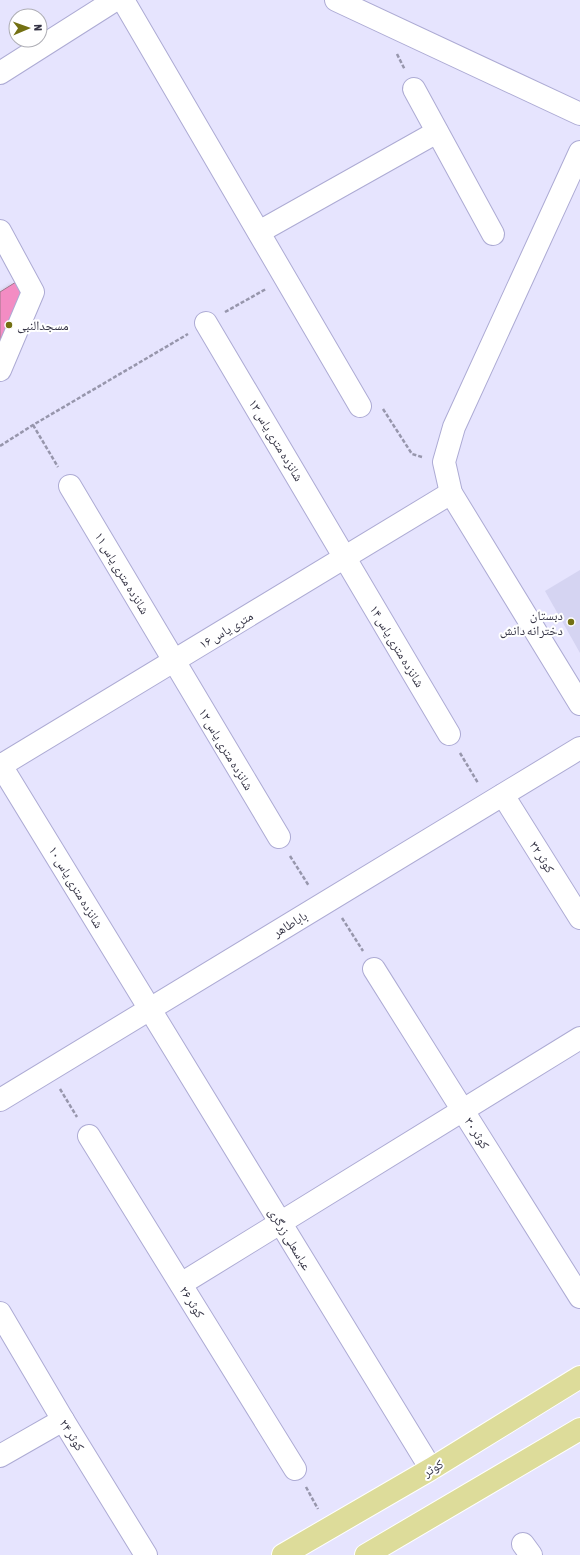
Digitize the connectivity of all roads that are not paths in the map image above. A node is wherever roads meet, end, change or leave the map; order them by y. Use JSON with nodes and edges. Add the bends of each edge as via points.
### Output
{"nodes":[{"id":1,"x":115,"y":0,"type":"edge"},
{"id":2,"x":123,"y":0,"type":"edge"},
{"id":3,"x":336,"y":0,"type":"edge"},
{"id":4,"x":0,"y":73,"type":"edge"},
{"id":5,"x":414,"y":89,"type":"dead end"},
{"id":6,"x":580,"y":114,"type":"edge"},
{"id":7,"x":437,"y":132,"type":"junction"},
{"id":8,"x":580,"y":152,"type":"edge"},
{"id":9,"x":0,"y":231,"type":"edge"},
{"id":10,"x":259,"y":232,"type":"junction"},
{"id":11,"x":493,"y":234,"type":"dead end"},
{"id":12,"x":206,"y":323,"type":"road end"},
{"id":13,"x":0,"y":370,"type":"edge"},
{"id":14,"x":360,"y":406,"type":"road end"},
{"id":15,"x":70,"y":486,"type":"road end"},
{"id":16,"x":451,"y":492,"type":"junction"},
{"id":17,"x":345,"y":558,"type":"junction"},
{"id":18,"x":174,"y":661,"type":"junction"},
{"id":19,"x":580,"y":704,"type":"edge"},
{"id":20,"x":449,"y":734,"type":"road end"},
{"id":21,"x":580,"y":748,"type":"edge"},
{"id":22,"x":0,"y":765,"type":"edge"},
{"id":23,"x":496,"y":799,"type":"junction"},
{"id":24,"x":279,"y":837,"type":"road end"},
{"id":25,"x":580,"y":918,"type":"edge"},
{"id":26,"x":374,"y":969,"type":"road end"},
{"id":27,"x":150,"y":1009,"type":"junction"},
{"id":28,"x":580,"y":1038,"type":"edge"},
{"id":29,"x":0,"y":1100,"type":"edge"},
{"id":30,"x":462,"y":1110,"type":"junction"},
{"id":31,"x":89,"y":1136,"type":"road end"},
{"id":32,"x":280,"y":1223,"type":"junction"},
{"id":33,"x":181,"y":1284,"type":"junction"},
{"id":34,"x":580,"y":1297,"type":"edge"},
{"id":35,"x":0,"y":1313,"type":"edge"},
{"id":36,"x":580,"y":1377,"type":"edge"},
{"id":37,"x":63,"y":1420,"type":"junction"},
{"id":38,"x":580,"y":1429,"type":"edge"},
{"id":39,"x":0,"y":1456,"type":"edge"},
{"id":40,"x":295,"y":1468,"type":"road end"},
{"id":41,"x":431,"y":1469,"type":"junction"},
{"id":42,"x":146,"y":1555,"type":"edge"},
{"id":43,"x":283,"y":1555,"type":"edge"},
{"id":44,"x":366,"y":1555,"type":"edge"}],
"edges":[{"from":1,"to":4,"type":"street"},
{"from":2,"to":10,"type":"street"},
{"from":3,"to":6,"type":"street"},
{"from":5,"to":7,"type":"street"},
{"from":7,"to":10,"type":"street"},
{"from":7,"to":11,"type":"street"},
{"from":8,"to":16,"type":"street","via":[[454,427],[444,462]]},
{"from":9,"to":13,"type":"street","via":[[33,292]]},
{"from":10,"to":14,"type":"street"},
{"from":12,"to":17,"type":"street","name":"شانزده متری یاس ۱۳"},
{"from":15,"to":18,"type":"street","name":"شانزده متری یاس ۱۱"},
{"from":16,"to":17,"type":"street","name":"۱۶ متری یاس"},
{"from":16,"to":19,"type":"street"},
{"from":17,"to":18,"type":"street","name":"۱۶ متری یاس"},
{"from":17,"to":20,"type":"street","name":"شانزده متری یاس ۱۴"},
{"from":18,"to":22,"type":"street","name":"۱۶ متری یاس"},
{"from":18,"to":24,"type":"street","name":"شانزده متری یاس ۱۲"},
{"from":21,"to":23,"type":"street","name":"باباطاهر"},
{"from":22,"to":27,"type":"street","name":"شانزده متری یاس ۱۰"},
{"from":23,"to":25,"type":"street","name":"کوثر ۳۲"},
{"from":23,"to":27,"type":"street","name":"باباطاهر"},
{"from":26,"to":30,"type":"street","name":"کوثر ۳۰"},
{"from":27,"to":29,"type":"street","name":"باباطاهر"},
{"from":27,"to":32,"type":"street","name":"عباسعلی زرگری"},
{"from":28,"to":30,"type":"street"},
{"from":30,"to":32,"type":"street"},
{"from":30,"to":34,"type":"street","name":"کوثر ۳۰"},
{"from":31,"to":33,"type":"street","name":"کوثر ۲۶"},
{"from":32,"to":33,"type":"street"},
{"from":32,"to":41,"type":"street","name":"عباسعلی زرگری"},
{"from":33,"to":40,"type":"street","name":"کوثر ۲۶"},
{"from":35,"to":37,"type":"street","name":"کوثر ۲۴"},
{"from":36,"to":41,"type":"main road","name":"کوثر"},
{"from":37,"to":39,"type":"street"},
{"from":37,"to":42,"type":"street","name":"کوثر ۲۴"},
{"from":38,"to":44,"type":"main road"},
{"from":41,"to":43,"type":"main road","name":"کوثر"}]}
